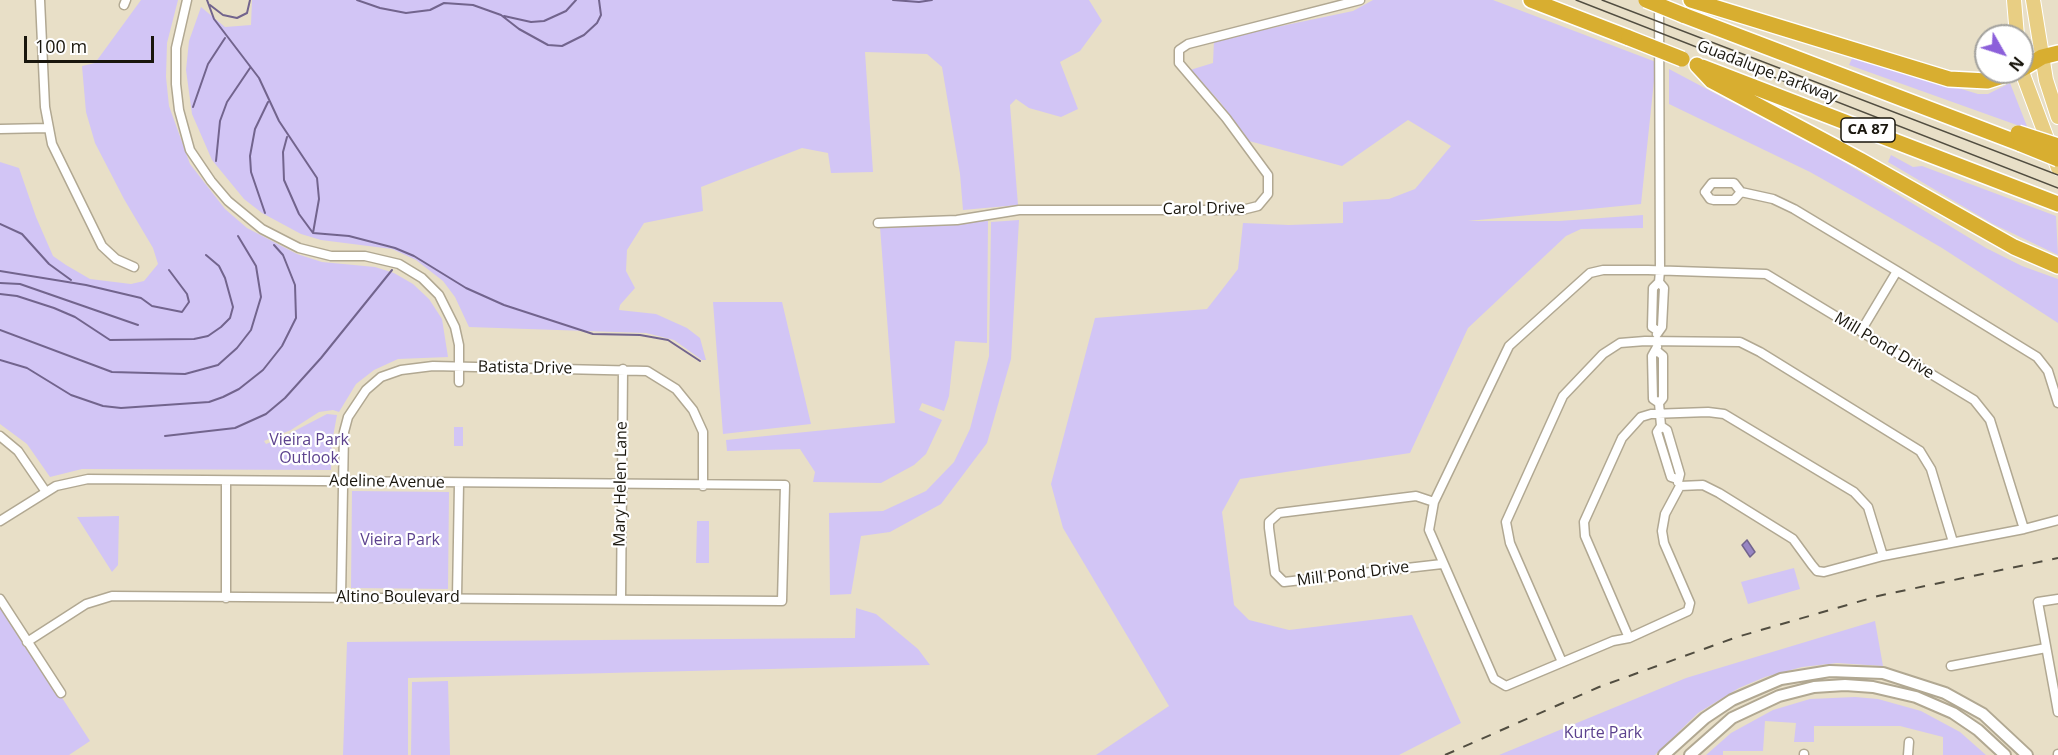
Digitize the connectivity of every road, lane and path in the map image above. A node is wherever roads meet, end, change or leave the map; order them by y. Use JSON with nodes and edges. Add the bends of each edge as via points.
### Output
{"nodes":[{"id":1,"x":40,"y":0,"type":"edge"},
{"id":2,"x":187,"y":0,"type":"edge"},
{"id":3,"x":1360,"y":0,"type":"edge"},
{"id":4,"x":1531,"y":0,"type":"edge"},
{"id":5,"x":1646,"y":0,"type":"edge"},
{"id":6,"x":1659,"y":0,"type":"edge"},
{"id":7,"x":1691,"y":0,"type":"edge"},
{"id":8,"x":2014,"y":0,"type":"edge"},
{"id":9,"x":2033,"y":0,"type":"edge"},
{"id":10,"x":2016,"y":24,"type":"edge"},
{"id":11,"x":2058,"y":53,"type":"edge"},
{"id":12,"x":2042,"y":57,"type":"junction"},
{"id":13,"x":2034,"y":62,"type":"edge"},
{"id":14,"x":1696,"y":65,"type":"junction"},
{"id":15,"x":1974,"y":81,"type":"edge"},
{"id":16,"x":2027,"y":84,"type":"edge"},
{"id":17,"x":2058,"y":117,"type":"edge"},
{"id":18,"x":48,"y":128,"type":"junction"},
{"id":19,"x":0,"y":129,"type":"edge"},
{"id":20,"x":2020,"y":138,"type":"junction"},
{"id":21,"x":2058,"y":146,"type":"edge"},
{"id":22,"x":2058,"y":159,"type":"edge"},
{"id":23,"x":2058,"y":168,"type":"edge"},
{"id":24,"x":1741,"y":192,"type":"junction"},
{"id":25,"x":2058,"y":204,"type":"edge"},
{"id":26,"x":878,"y":223,"type":"dead end"},
{"id":27,"x":2058,"y":266,"type":"edge"},
{"id":28,"x":134,"y":267,"type":"dead end"},
{"id":29,"x":1660,"y":271,"type":"junction"},
{"id":30,"x":1897,"y":271,"type":"junction"},
{"id":31,"x":1861,"y":331,"type":"junction"},
{"id":32,"x":1657,"y":336,"type":"junction"},
{"id":33,"x":459,"y":367,"type":"junction"},
{"id":34,"x":623,"y":369,"type":"junction"},
{"id":35,"x":459,"y":382,"type":"dead end"},
{"id":36,"x":2058,"y":403,"type":"edge"},
{"id":37,"x":1660,"y":413,"type":"junction"},
{"id":38,"x":0,"y":436,"type":"edge"},
{"id":39,"x":226,"y":481,"type":"junction"},
{"id":40,"x":342,"y":481,"type":"junction"},
{"id":41,"x":1679,"y":483,"type":"junction"},
{"id":42,"x":459,"y":484,"type":"junction"},
{"id":43,"x":622,"y":485,"type":"junction"},
{"id":44,"x":703,"y":486,"type":"junction"},
{"id":45,"x":45,"y":492,"type":"junction"},
{"id":46,"x":1434,"y":502,"type":"junction"},
{"id":47,"x":2058,"y":520,"type":"edge"},
{"id":48,"x":0,"y":521,"type":"edge"},
{"id":49,"x":2024,"y":529,"type":"junction"},
{"id":50,"x":1953,"y":542,"type":"junction"},
{"id":51,"x":1883,"y":556,"type":"junction"},
{"id":52,"x":1442,"y":564,"type":"junction"},
{"id":53,"x":341,"y":597,"type":"junction"},
{"id":54,"x":457,"y":597,"type":"junction"},
{"id":55,"x":226,"y":598,"type":"junction"},
{"id":56,"x":621,"y":598,"type":"junction"},
{"id":57,"x":0,"y":599,"type":"edge"},
{"id":58,"x":2058,"y":599,"type":"edge"},
{"id":59,"x":782,"y":601,"type":"joint"},
{"id":60,"x":1629,"y":638,"type":"junction"},
{"id":61,"x":27,"y":642,"type":"junction"},
{"id":62,"x":2046,"y":648,"type":"junction"},
{"id":63,"x":1562,"y":662,"type":"junction"},
{"id":64,"x":1952,"y":666,"type":"dead end"},
{"id":65,"x":2056,"y":677,"type":"edge"},
{"id":66,"x":61,"y":693,"type":"dead end"},
{"id":67,"x":2058,"y":712,"type":"edge"},
{"id":68,"x":1909,"y":742,"type":"dead end"},
{"id":69,"x":1667,"y":754,"type":"edge"},
{"id":70,"x":1690,"y":755,"type":"edge"},
{"id":71,"x":1908,"y":755,"type":"edge"},
{"id":72,"x":2005,"y":755,"type":"edge"},
{"id":73,"x":2028,"y":755,"type":"edge"}],
"edges":[{"from":1,"to":18,"type":"street"},
{"from":2,"to":33,"type":"street","via":[[176,48],[179,111],[190,150],[211,182],[262,229],[299,248],[399,264],[422,278],[439,294],[455,327]]},
{"from":3,"to":26,"type":"street","name":"Carol Drive","via":[[1188,44],[1179,50],[1179,63],[1268,175],[1268,194],[1258,206],[1237,210],[1020,210],[957,220]]},
{"from":4,"to":14,"type":"highway","name":"Guadalupe Parkway","number":"CA 87","bridge":true},
{"from":5,"to":20,"type":"highway","name":"Guadalupe Parkway","number":"CA 87","bridge":true,"via":[[1996,133]]},
{"from":6,"to":29,"type":"street"},
{"from":7,"to":15,"type":"highway","via":[[1857,52],[1956,80]]},
{"from":8,"to":10,"type":"main road"},
{"from":9,"to":12,"type":"main road"},
{"from":11,"to":12,"type":"highway"},
{"from":12,"to":13,"type":"highway"},
{"from":12,"to":17,"type":"main road"},
{"from":14,"to":25,"type":"highway","name":"Guadalupe Parkway","number":"CA 87"},
{"from":14,"to":27,"type":"highway","via":[[1712,81],[2014,247]]},
{"from":16,"to":23,"type":"main road"},
{"from":18,"to":19,"type":"street"},
{"from":18,"to":28,"type":"street","via":[[52,144],[102,246],[116,259]]},
{"from":20,"to":21,"type":"highway","bridge":true},
{"from":20,"to":22,"type":"highway","name":"Guadalupe Parkway","number":"CA 87","bridge":true},
{"from":24,"to":24,"type":"street","via":[[1734,200],[1714,200],[1701,192],[1709,184],[1723,183],[1734,183]]},
{"from":24,"to":30,"type":"street","via":[[1773,199],[1794,209]]},
{"from":29,"to":31,"type":"street","name":"Mill Pond Drive","via":[[1766,274]]},
{"from":29,"to":32,"type":"street","via":[[1659,282],[1664,288],[1662,327]]},
{"from":29,"to":46,"type":"street","name":"Mill Pond Drive","via":[[1590,273],[1509,346]]},
{"from":30,"to":31,"type":"street"},
{"from":30,"to":36,"type":"street","via":[[2037,357],[2048,371]]},
{"from":31,"to":49,"type":"street","name":"Mill Pond Drive","via":[[1974,400],[1984,410]]},
{"from":32,"to":37,"type":"street","via":[[1657,351],[1652,356],[1653,399],[1659,403]]},
{"from":32,"to":50,"type":"street","via":[[1740,342],[1912,445],[1925,456],[1931,469]]},
{"from":32,"to":63,"type":"street","via":[[1613,347],[1569,387],[1506,522],[1507,536]]},
{"from":33,"to":34,"type":"street","name":"Batista Drive"},
{"from":33,"to":35,"type":"street"},
{"from":33,"to":40,"type":"street","name":"Batista Drive","via":[[400,370],[381,377],[366,390],[348,417],[344,432]]},
{"from":34,"to":43,"type":"street","name":"Mary Helen Lane"},
{"from":34,"to":44,"type":"street","name":"Batista Drive","via":[[647,371],[662,379],[693,410],[703,432]]},
{"from":37,"to":41,"type":"street","via":[[1661,426],[1657,432],[1671,477]]},
{"from":37,"to":51,"type":"street","via":[[1724,414],[1854,492],[1868,507]]},
{"from":37,"to":60,"type":"street","via":[[1641,417],[1622,438],[1584,522],[1585,536]]},
{"from":38,"to":45,"type":"street","via":[[18,451]]},
{"from":39,"to":40,"type":"street","name":"Adeline Avenue"},
{"from":39,"to":45,"type":"street","name":"Adeline Avenue","via":[[88,479],[64,483]]},
{"from":39,"to":55,"type":"street"},
{"from":40,"to":42,"type":"street","name":"Adeline Avenue"},
{"from":40,"to":53,"type":"street","name":"Batista Drive"},
{"from":41,"to":51,"type":"street","via":[[1702,485],[1793,539],[1817,571]]},
{"from":41,"to":60,"type":"street","name":"Mill Pond Drive","via":[[1665,514],[1663,538],[1690,607],[1681,616]]},
{"from":42,"to":43,"type":"street","name":"Adeline Avenue"},
{"from":42,"to":54,"type":"street"},
{"from":43,"to":44,"type":"street","name":"Adeline Avenue"},
{"from":43,"to":56,"type":"street","name":"Mary Helen Lane"},
{"from":44,"to":59,"type":"street","name":"Adeline Avenue","via":[[785,485]]},
{"from":45,"to":48,"type":"street","name":"Adeline Avenue"},
{"from":46,"to":52,"type":"street","name":"Mill Pond Drive","via":[[1429,530]]},
{"from":46,"to":52,"type":"street","name":"Mill Pond Drive","via":[[1416,496],[1279,513],[1269,522],[1269,528],[1275,573],[1284,582]]},
{"from":47,"to":49,"type":"street"},
{"from":49,"to":50,"type":"street"},
{"from":50,"to":51,"type":"street"},
{"from":52,"to":63,"type":"street","name":"Mill Pond Drive","via":[[1496,682],[1510,685]]},
{"from":53,"to":54,"type":"street","name":"Altino Boulevard"},
{"from":53,"to":55,"type":"street","name":"Altino Boulevard"},
{"from":54,"to":56,"type":"street","name":"Altino Boulevard"},
{"from":55,"to":61,"type":"street","name":"Altino Boulevard","via":[[102,597]]},
{"from":56,"to":59,"type":"street","name":"Altino Boulevard"},
{"from":57,"to":61,"type":"street"},
{"from":58,"to":62,"type":"street","via":[[2038,602]]},
{"from":60,"to":63,"type":"street","name":"Mill Pond Drive"},
{"from":61,"to":66,"type":"street"},
{"from":62,"to":64,"type":"street"},
{"from":62,"to":65,"type":"street"},
{"from":65,"to":67,"type":"street"},
{"from":68,"to":71,"type":"street"},
{"from":69,"to":73,"type":"street","via":[[1732,699],[1781,679],[1830,671],[1882,673],[1946,693],[1983,714]]},
{"from":70,"to":72,"type":"street","via":[[1732,718],[1779,696],[1814,687],[1845,685],[1916,697],[1953,713]]}]}
